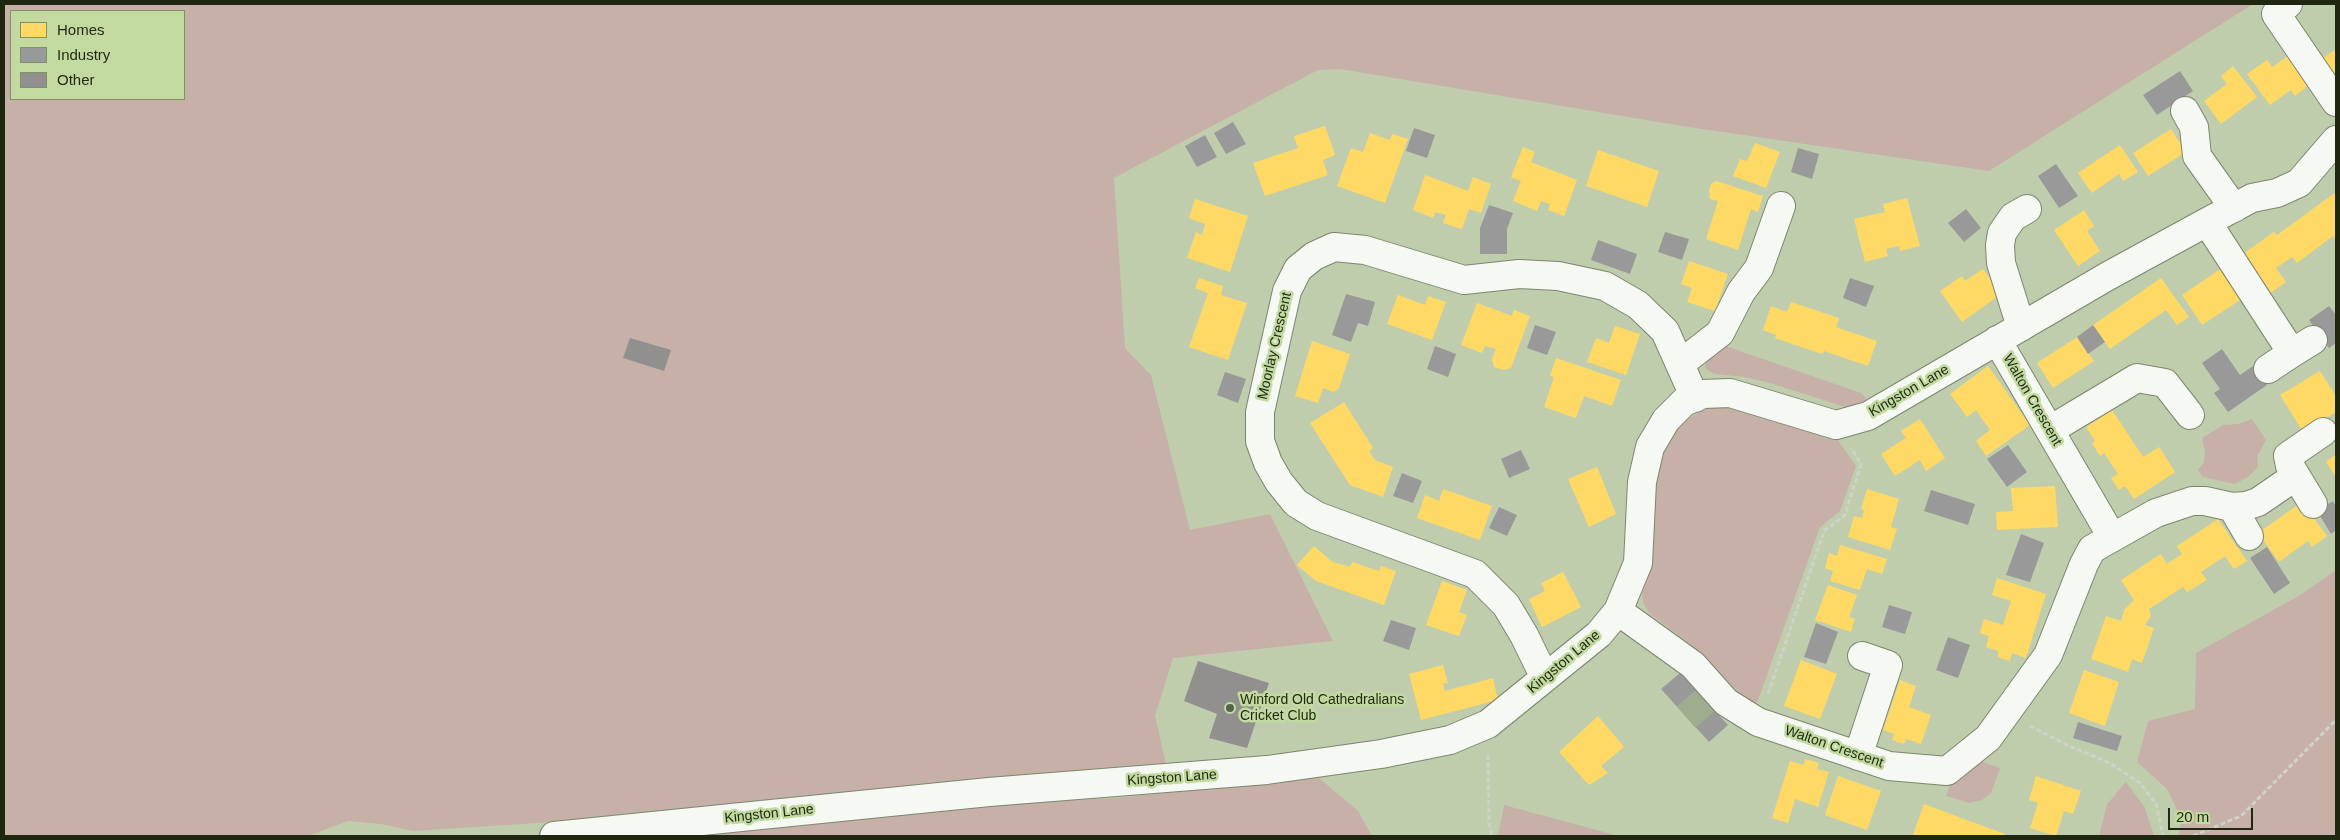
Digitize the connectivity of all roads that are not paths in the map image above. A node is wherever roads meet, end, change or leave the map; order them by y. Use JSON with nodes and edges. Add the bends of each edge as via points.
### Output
{"nodes":[{"id":1,"x":2288,"y":4,"type":"edge"},
{"id":2,"x":2336,"y":102,"type":"edge"},
{"id":3,"x":2185,"y":111,"type":"dead end"},
{"id":4,"x":2336,"y":140,"type":"edge"},
{"id":5,"x":1781,"y":206,"type":"dead end"},
{"id":6,"x":2234,"y":208,"type":"junction"},
{"id":7,"x":2027,"y":209,"type":"dead end"},
{"id":8,"x":2207,"y":222,"type":"junction"},
{"id":9,"x":2020,"y":326,"type":"junction"},
{"id":10,"x":1998,"y":340,"type":"junction"},
{"id":11,"x":1680,"y":364,"type":"junction"},
{"id":12,"x":2268,"y":369,"type":"dead end"},
{"id":13,"x":1695,"y":398,"type":"junction"},
{"id":14,"x":2190,"y":415,"type":"dead end"},
{"id":15,"x":2050,"y":430,"type":"junction"},
{"id":16,"x":2323,"y":432,"type":"dead end"},
{"id":17,"x":2296,"y":476,"type":"junction"},
{"id":18,"x":2313,"y":504,"type":"dead end"},
{"id":19,"x":2232,"y":507,"type":"junction"},
{"id":20,"x":2250,"y":536,"type":"dead end"},
{"id":21,"x":2112,"y":537,"type":"junction"},
{"id":22,"x":1618,"y":611,"type":"junction"},
{"id":23,"x":1862,"y":656,"type":"dead end"},
{"id":24,"x":1545,"y":678,"type":"junction"},
{"id":25,"x":1858,"y":756,"type":"junction"},
{"id":26,"x":554,"y":836,"type":"edge"}],
"edges":[{"from":1,"to":2,"type":"street","via":[[2276,14]]},
{"from":3,"to":6,"type":"street","via":[[2194,126],[2198,156]]},
{"from":4,"to":6,"type":"street","name":"Kingston Lane","via":[[2299,183],[2277,193],[2252,198]]},
{"from":5,"to":11,"type":"street","via":[[1759,268],[1741,292],[1720,333]]},
{"from":6,"to":8,"type":"street","name":"Kingston Lane"},
{"from":7,"to":9,"type":"street","via":[[2013,217],[2002,233],[2000,245],[2001,263]]},
{"from":8,"to":9,"type":"street","name":"Kingston Lane"},
{"from":8,"to":12,"type":"street","via":[[2302,346]]},
{"from":9,"to":10,"type":"street","name":"Kingston Lane"},
{"from":10,"to":13,"type":"street","name":"Kingston Lane","via":[[1868,416],[1836,425],[1730,393],[1703,394]]},
{"from":10,"to":15,"type":"street","name":"Walton Crescent"},
{"from":11,"to":13,"type":"street","name":"Moorlay Crescent"},
{"from":11,"to":24,"type":"street","name":"Moorlay Crescent","via":[[1665,330],[1638,305],[1605,286],[1558,276],[1519,274],[1464,280],[1365,250],[1334,247],[1314,256],[1298,269],[1287,291],[1260,412],[1260,441],[1279,482],[1296,503],[1317,516],[1475,574],[1506,605]]},
{"from":13,"to":22,"type":"street","name":"Kingston Lane","via":[[1684,402],[1666,420],[1650,447],[1642,482],[1638,563]]},
{"from":14,"to":15,"type":"street","via":[[2165,383],[2137,378]]},
{"from":15,"to":21,"type":"street","name":"Walton Crescent"},
{"from":16,"to":17,"type":"street","via":[[2288,456]]},
{"from":17,"to":18,"type":"street"},
{"from":17,"to":19,"type":"street","name":"Walton Crescent","via":[[2258,502]]},
{"from":19,"to":20,"type":"street"},
{"from":19,"to":21,"type":"street","name":"Walton Crescent","via":[[2192,501],[2156,513]]},
{"from":21,"to":25,"type":"street","name":"Walton Crescent","via":[[2092,549],[2048,655],[1988,738],[1947,771],[1889,766]]},
{"from":22,"to":24,"type":"street","name":"Kingston Lane","via":[[1599,634]]},
{"from":22,"to":25,"type":"street","name":"Walton Crescent","via":[[1693,665],[1711,696],[1758,722]]},
{"from":23,"to":25,"type":"street","via":[[1888,665]]},
{"from":24,"to":26,"type":"street","name":"Kingston Lane","via":[[1488,724],[1441,742],[1381,754],[1267,770],[979,793]]}]}
